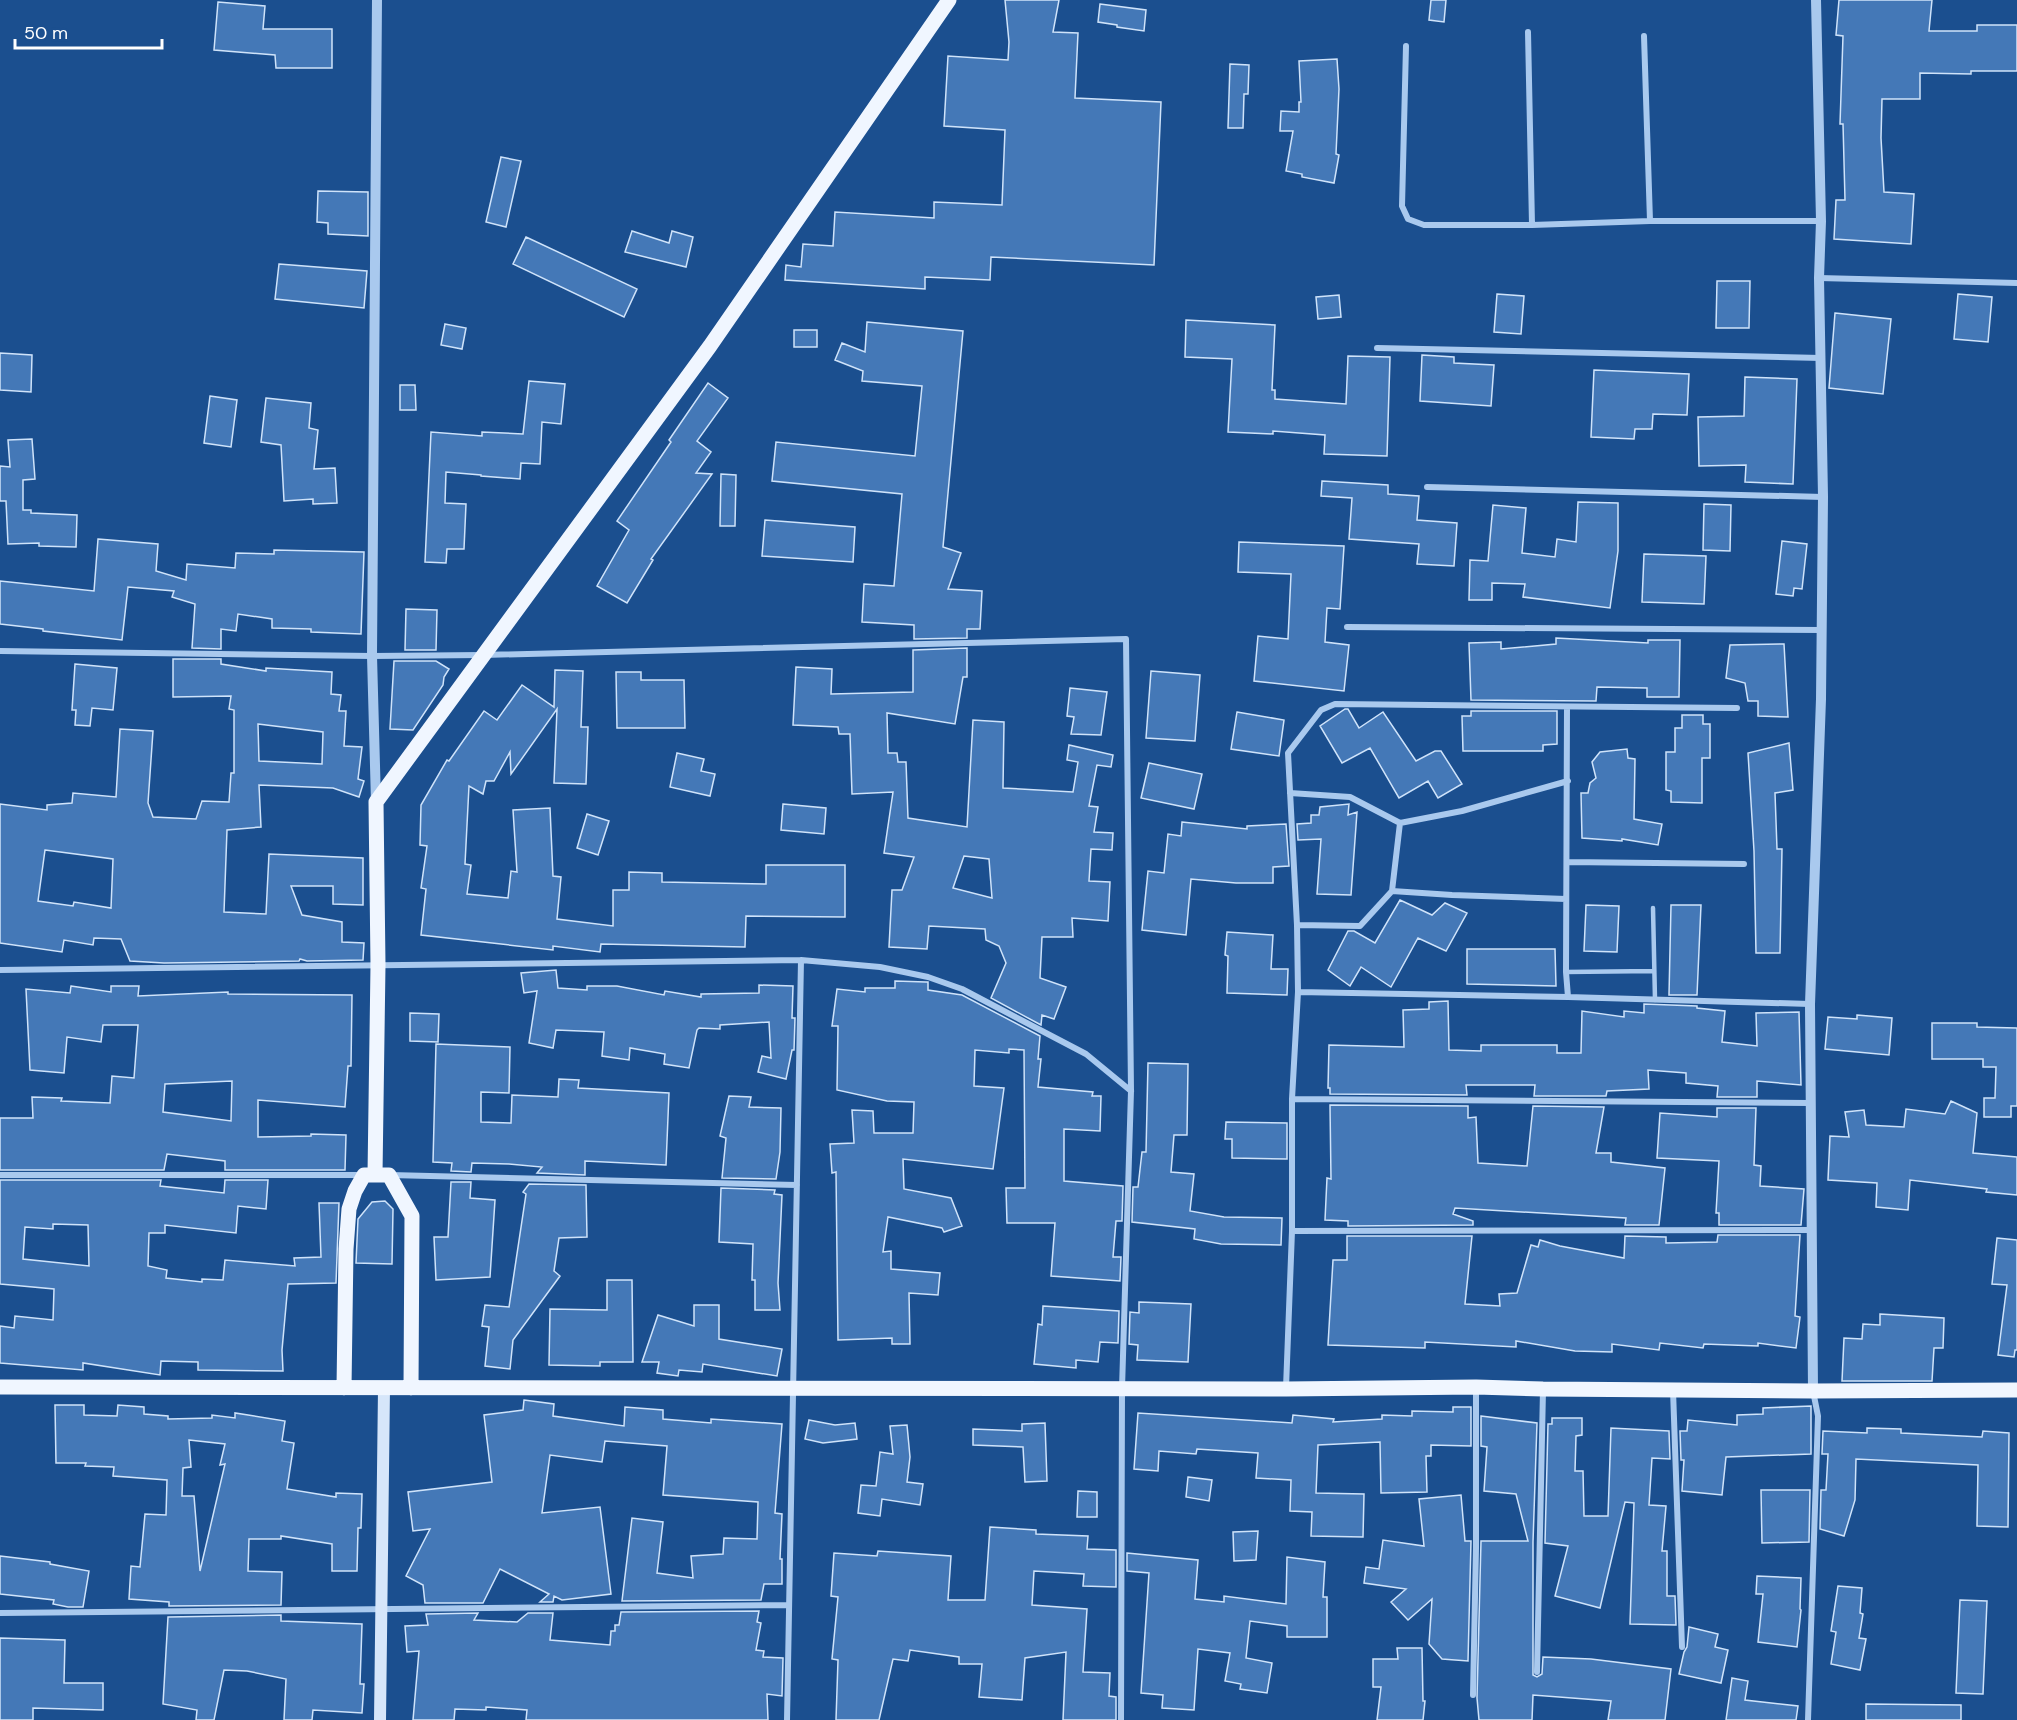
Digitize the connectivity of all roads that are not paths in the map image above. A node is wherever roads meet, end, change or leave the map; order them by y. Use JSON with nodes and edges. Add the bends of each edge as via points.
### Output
{"nodes":[{"id":1,"x":377,"y":0,"type":"edge"},
{"id":2,"x":949,"y":0,"type":"edge"},
{"id":3,"x":1816,"y":0,"type":"edge"},
{"id":4,"x":1528,"y":32,"type":"dead end"},
{"id":5,"x":1644,"y":36,"type":"dead end"},
{"id":6,"x":1406,"y":46,"type":"dead end"},
{"id":7,"x":1650,"y":220,"type":"junction"},
{"id":8,"x":1821,"y":221,"type":"junction"},
{"id":9,"x":1532,"y":225,"type":"junction"},
{"id":10,"x":1819,"y":278,"type":"junction"},
{"id":11,"x":2017,"y":283,"type":"edge"},
{"id":12,"x":1377,"y":348,"type":"dead end"},
{"id":13,"x":1821,"y":358,"type":"junction"},
{"id":14,"x":1427,"y":488,"type":"dead end"},
{"id":15,"x":1823,"y":497,"type":"junction"},
{"id":16,"x":1347,"y":627,"type":"dead end"},
{"id":17,"x":1822,"y":630,"type":"junction"},
{"id":18,"x":0,"y":651,"type":"edge"},
{"id":19,"x":483,"y":655,"type":"junction"},
{"id":20,"x":372,"y":656,"type":"junction"},
{"id":21,"x":1567,"y":707,"type":"junction"},
{"id":22,"x":1737,"y":708,"type":"dead end"},
{"id":23,"x":1568,"y":781,"type":"junction"},
{"id":24,"x":1290,"y":794,"type":"junction"},
{"id":25,"x":376,"y":802,"type":"junction"},
{"id":26,"x":1400,"y":823,"type":"junction"},
{"id":27,"x":1567,"y":861,"type":"junction"},
{"id":28,"x":1744,"y":864,"type":"dead end"},
{"id":29,"x":1392,"y":891,"type":"junction"},
{"id":30,"x":1566,"y":899,"type":"junction"},
{"id":31,"x":1653,"y":908,"type":"dead end"},
{"id":32,"x":1297,"y":925,"type":"junction"},
{"id":33,"x":801,"y":960,"type":"junction"},
{"id":34,"x":378,"y":965,"type":"junction"},
{"id":35,"x":0,"y":970,"type":"edge"},
{"id":36,"x":1654,"y":971,"type":"junction"},
{"id":37,"x":1566,"y":972,"type":"junction"},
{"id":38,"x":1298,"y":992,"type":"junction"},
{"id":39,"x":1568,"y":997,"type":"junction"},
{"id":40,"x":1655,"y":1000,"type":"junction"},
{"id":41,"x":1810,"y":1004,"type":"junction"},
{"id":42,"x":1131,"y":1091,"type":"junction"},
{"id":43,"x":1292,"y":1099,"type":"junction"},
{"id":44,"x":1809,"y":1103,"type":"junction"},
{"id":45,"x":0,"y":1175,"type":"edge"},
{"id":46,"x":376,"y":1175,"type":"junction"},
{"id":47,"x":797,"y":1185,"type":"junction"},
{"id":48,"x":1292,"y":1230,"type":"junction"},
{"id":49,"x":1810,"y":1230,"type":"junction"},
{"id":50,"x":1476,"y":1387,"type":"junction"},
{"id":51,"x":0,"y":1388,"type":"edge"},
{"id":52,"x":344,"y":1388,"type":"junction"},
{"id":53,"x":384,"y":1388,"type":"junction"},
{"id":54,"x":411,"y":1388,"type":"junction"},
{"id":55,"x":792,"y":1388,"type":"junction"},
{"id":56,"x":1122,"y":1389,"type":"junction"},
{"id":57,"x":1286,"y":1389,"type":"junction"},
{"id":58,"x":1543,"y":1389,"type":"junction"},
{"id":59,"x":1672,"y":1389,"type":"junction"},
{"id":60,"x":2017,"y":1390,"type":"edge"},
{"id":61,"x":1813,"y":1391,"type":"junction"},
{"id":62,"x":789,"y":1605,"type":"junction"},
{"id":63,"x":381,"y":1610,"type":"junction"},
{"id":64,"x":0,"y":1613,"type":"edge"},
{"id":65,"x":1682,"y":1647,"type":"dead end"},
{"id":66,"x":1537,"y":1672,"type":"dead end"},
{"id":67,"x":1473,"y":1695,"type":"dead end"},
{"id":68,"x":380,"y":1720,"type":"edge"},
{"id":69,"x":787,"y":1720,"type":"edge"},
{"id":70,"x":1121,"y":1720,"type":"edge"},
{"id":71,"x":1808,"y":1720,"type":"edge"}],
"edges":[{"from":1,"to":20,"type":"street"},
{"from":2,"to":19,"type":"main road","via":[[710,346]]},
{"from":3,"to":8,"type":"street"},
{"from":4,"to":9,"type":"street"},
{"from":5,"to":7,"type":"street"},
{"from":6,"to":9,"type":"street","via":[[1402,206],[1408,219],[1424,225]]},
{"from":7,"to":8,"type":"street"},
{"from":7,"to":9,"type":"street"},
{"from":8,"to":10,"type":"street"},
{"from":10,"to":11,"type":"street"},
{"from":10,"to":13,"type":"street"},
{"from":12,"to":13,"type":"street"},
{"from":13,"to":15,"type":"street"},
{"from":14,"to":15,"type":"street"},
{"from":15,"to":17,"type":"street"},
{"from":16,"to":17,"type":"street"},
{"from":17,"to":41,"type":"street"},
{"from":18,"to":20,"type":"street"},
{"from":19,"to":20,"type":"street"},
{"from":19,"to":25,"type":"main road"},
{"from":19,"to":42,"type":"street","via":[[1126,639]]},
{"from":20,"to":25,"type":"street"},
{"from":21,"to":22,"type":"street"},
{"from":21,"to":23,"type":"street"},
{"from":21,"to":24,"type":"street","via":[[1335,704],[1321,710],[1288,753]]},
{"from":23,"to":26,"type":"street","via":[[1462,811]]},
{"from":23,"to":27,"type":"street"},
{"from":24,"to":26,"type":"street","via":[[1350,797]]},
{"from":24,"to":32,"type":"street"},
{"from":25,"to":34,"type":"main road"},
{"from":26,"to":29,"type":"street"},
{"from":27,"to":28,"type":"street"},
{"from":27,"to":30,"type":"street"},
{"from":29,"to":30,"type":"street"},
{"from":29,"to":32,"type":"street","via":[[1360,926]]},
{"from":30,"to":37,"type":"street"},
{"from":31,"to":36,"type":"lane"},
{"from":32,"to":38,"type":"street"},
{"from":33,"to":34,"type":"street"},
{"from":33,"to":42,"type":"street","via":[[880,967],[962,989],[1086,1054]]},
{"from":33,"to":47,"type":"street"},
{"from":34,"to":35,"type":"street"},
{"from":34,"to":46,"type":"main road"},
{"from":36,"to":37,"type":"lane"},
{"from":36,"to":40,"type":"lane"},
{"from":37,"to":39,"type":"street"},
{"from":38,"to":39,"type":"street"},
{"from":38,"to":43,"type":"street"},
{"from":39,"to":40,"type":"street"},
{"from":40,"to":41,"type":"street"},
{"from":41,"to":44,"type":"street"},
{"from":42,"to":56,"type":"street"},
{"from":43,"to":44,"type":"street"},
{"from":43,"to":48,"type":"street"},
{"from":44,"to":49,"type":"street"},
{"from":45,"to":46,"type":"street"},
{"from":46,"to":47,"type":"street"},
{"from":46,"to":52,"type":"main road","via":[[355,1191],[350,1209]]},
{"from":46,"to":54,"type":"main road","via":[[412,1216]]},
{"from":47,"to":55,"type":"street"},
{"from":48,"to":49,"type":"street"},
{"from":48,"to":57,"type":"street"},
{"from":49,"to":61,"type":"street"},
{"from":50,"to":57,"type":"main road"},
{"from":50,"to":58,"type":"main road"},
{"from":50,"to":67,"type":"street"},
{"from":51,"to":52,"type":"main road"},
{"from":52,"to":53,"type":"main road"},
{"from":53,"to":54,"type":"main road"},
{"from":53,"to":63,"type":"main road"},
{"from":54,"to":55,"type":"main road"},
{"from":55,"to":56,"type":"main road"},
{"from":55,"to":62,"type":"street"},
{"from":56,"to":57,"type":"main road"},
{"from":56,"to":70,"type":"street"},
{"from":58,"to":59,"type":"main road"},
{"from":58,"to":66,"type":"street"},
{"from":59,"to":61,"type":"main road"},
{"from":59,"to":65,"type":"street"},
{"from":60,"to":61,"type":"main road"},
{"from":61,"to":71,"type":"street","via":[[1818,1416]]},
{"from":62,"to":63,"type":"street"},
{"from":62,"to":69,"type":"street"},
{"from":63,"to":64,"type":"street"},
{"from":63,"to":68,"type":"main road"}]}
